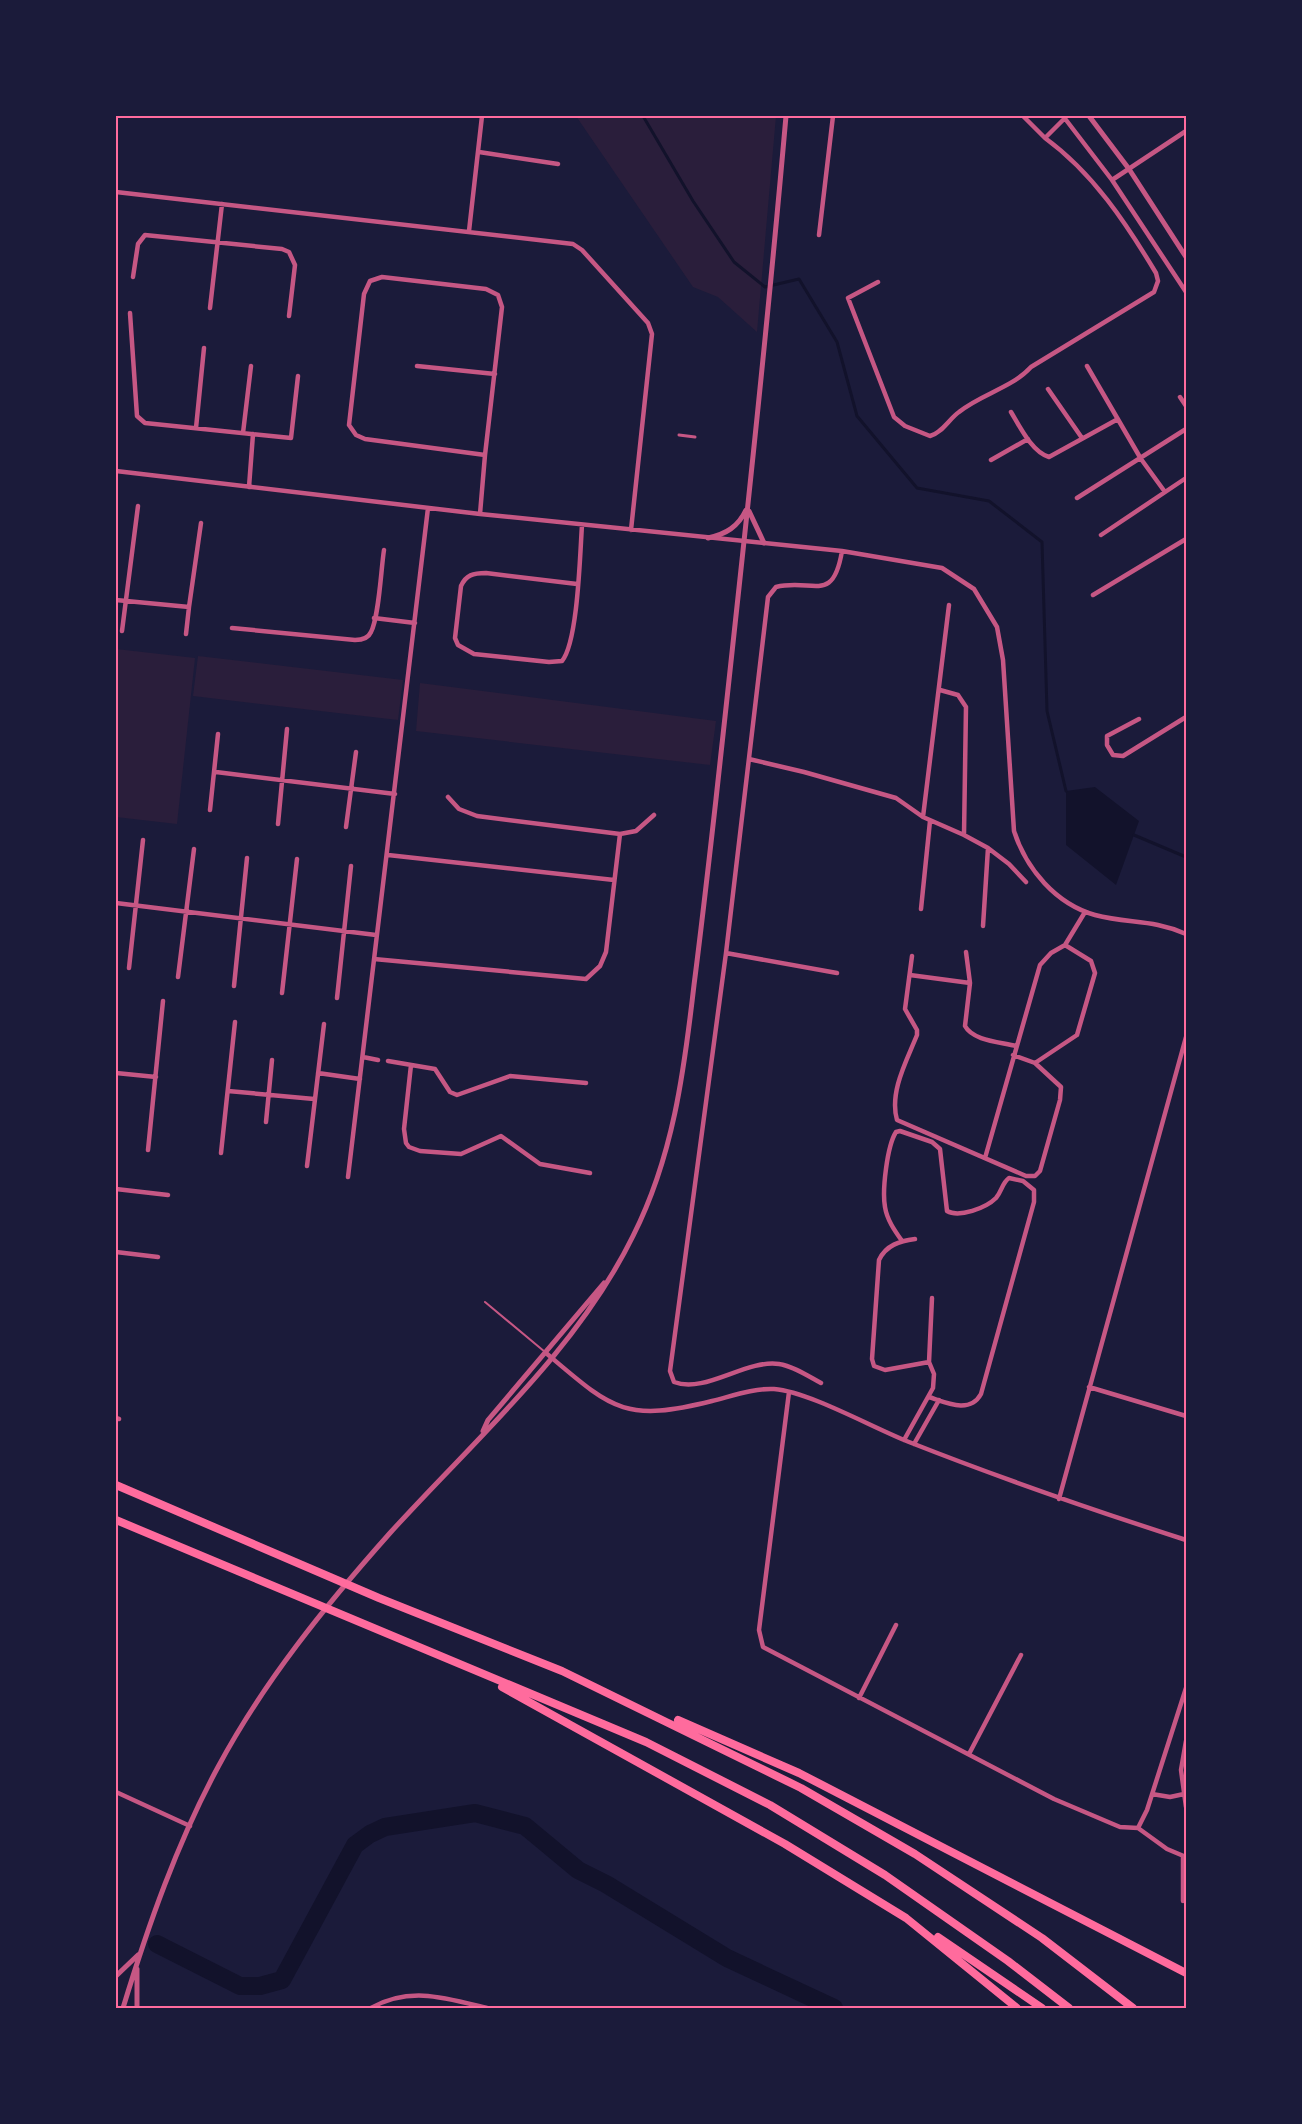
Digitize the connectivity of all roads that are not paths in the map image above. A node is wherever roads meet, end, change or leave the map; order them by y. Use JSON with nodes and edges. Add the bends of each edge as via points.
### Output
{"nodes":[{"id":1,"x":482,"y":116,"type":"edge"},
{"id":2,"x":786,"y":116,"type":"edge"},
{"id":3,"x":833,"y":116,"type":"edge"},
{"id":4,"x":1023,"y":116,"type":"edge"},
{"id":5,"x":1089,"y":116,"type":"edge"},
{"id":6,"x":1064,"y":117,"type":"edge"},
{"id":7,"x":1186,"y":131,"type":"edge"},
{"id":8,"x":1045,"y":138,"type":"junction"},
{"id":9,"x":479,"y":152,"type":"junction"},
{"id":10,"x":558,"y":164,"type":"dead end"},
{"id":11,"x":1129,"y":169,"type":"junction"},
{"id":12,"x":1112,"y":180,"type":"junction"},
{"id":13,"x":116,"y":192,"type":"edge"},
{"id":14,"x":222,"y":204,"type":"junction"},
{"id":15,"x":469,"y":231,"type":"junction"},
{"id":16,"x":819,"y":235,"type":"dead end"},
{"id":17,"x":217,"y":241,"type":"junction"},
{"id":18,"x":1186,"y":257,"type":"edge"},
{"id":19,"x":133,"y":277,"type":"dead end"},
{"id":20,"x":878,"y":282,"type":"dead end"},
{"id":21,"x":1186,"y":292,"type":"edge"},
{"id":22,"x":210,"y":308,"type":"dead end"},
{"id":23,"x":129,"y":313,"type":"dead end"},
{"id":24,"x":290,"y":316,"type":"dead end"},
{"id":25,"x":204,"y":348,"type":"dead end"},
{"id":26,"x":251,"y":366,"type":"dead end"},
{"id":27,"x":417,"y":366,"type":"dead end"},
{"id":28,"x":1087,"y":366,"type":"dead end"},
{"id":29,"x":495,"y":374,"type":"junction"},
{"id":30,"x":298,"y":376,"type":"dead end"},
{"id":31,"x":1048,"y":389,"type":"dead end"},
{"id":32,"x":1180,"y":397,"type":"dead end"},
{"id":33,"x":1186,"y":406,"type":"edge"},
{"id":34,"x":1011,"y":412,"type":"dead end"},
{"id":35,"x":1118,"y":418,"type":"junction"},
{"id":36,"x":196,"y":428,"type":"junction"},
{"id":37,"x":1186,"y":429,"type":"edge"},
{"id":38,"x":243,"y":433,"type":"junction"},
{"id":39,"x":253,"y":434,"type":"junction"},
{"id":40,"x":679,"y":435,"type":"dead end"},
{"id":41,"x":695,"y":437,"type":"dead end"},
{"id":42,"x":1082,"y":438,"type":"junction"},
{"id":43,"x":1028,"y":439,"type":"junction"},
{"id":44,"x":485,"y":455,"type":"junction"},
{"id":45,"x":1142,"y":459,"type":"junction"},
{"id":46,"x":991,"y":460,"type":"dead end"},
{"id":47,"x":116,"y":471,"type":"edge"},
{"id":48,"x":1186,"y":478,"type":"edge"},
{"id":49,"x":249,"y":487,"type":"junction"},
{"id":50,"x":1165,"y":492,"type":"junction"},
{"id":51,"x":1077,"y":498,"type":"dead end"},
{"id":52,"x":138,"y":506,"type":"dead end"},
{"id":53,"x":428,"y":508,"type":"junction"},
{"id":54,"x":748,"y":508,"type":"junction"},
{"id":55,"x":480,"y":514,"type":"junction"},
{"id":56,"x":201,"y":523,"type":"dead end"},
{"id":57,"x":582,"y":525,"type":"junction"},
{"id":58,"x":631,"y":530,"type":"junction"},
{"id":59,"x":1101,"y":535,"type":"dead end"},
{"id":60,"x":708,"y":538,"type":"junction"},
{"id":61,"x":1186,"y":539,"type":"edge"},
{"id":62,"x":744,"y":541,"type":"junction"},
{"id":63,"x":764,"y":543,"type":"junction"},
{"id":64,"x":384,"y":550,"type":"dead end"},
{"id":65,"x":842,"y":551,"type":"junction"},
{"id":66,"x":577,"y":584,"type":"junction"},
{"id":67,"x":1093,"y":595,"type":"dead end"},
{"id":68,"x":116,"y":600,"type":"edge"},
{"id":69,"x":126,"y":600,"type":"junction"},
{"id":70,"x":949,"y":605,"type":"dead end"},
{"id":71,"x":189,"y":607,"type":"junction"},
{"id":72,"x":374,"y":618,"type":"junction"},
{"id":73,"x":415,"y":623,"type":"junction"},
{"id":74,"x":232,"y":628,"type":"dead end"},
{"id":75,"x":122,"y":631,"type":"dead end"},
{"id":76,"x":186,"y":634,"type":"dead end"},
{"id":77,"x":940,"y":690,"type":"junction"},
{"id":78,"x":1186,"y":717,"type":"edge"},
{"id":79,"x":1139,"y":719,"type":"dead end"},
{"id":80,"x":287,"y":729,"type":"dead end"},
{"id":81,"x":218,"y":734,"type":"dead end"},
{"id":82,"x":356,"y":752,"type":"dead end"},
{"id":83,"x":749,"y":759,"type":"junction"},
{"id":84,"x":216,"y":772,"type":"junction"},
{"id":85,"x":282,"y":781,"type":"junction"},
{"id":86,"x":352,"y":789,"type":"junction"},
{"id":87,"x":395,"y":794,"type":"junction"},
{"id":88,"x":448,"y":797,"type":"dead end"},
{"id":89,"x":210,"y":810,"type":"dead end"},
{"id":90,"x":654,"y":815,"type":"dead end"},
{"id":91,"x":923,"y":818,"type":"junction"},
{"id":92,"x":930,"y":821,"type":"junction"},
{"id":93,"x":278,"y":824,"type":"dead end"},
{"id":94,"x":346,"y":827,"type":"dead end"},
{"id":95,"x":620,"y":834,"type":"junction"},
{"id":96,"x":964,"y":835,"type":"junction"},
{"id":97,"x":143,"y":840,"type":"dead end"},
{"id":98,"x":988,"y":848,"type":"junction"},
{"id":99,"x":194,"y":849,"type":"dead end"},
{"id":100,"x":388,"y":855,"type":"junction"},
{"id":101,"x":247,"y":858,"type":"dead end"},
{"id":102,"x":297,"y":859,"type":"dead end"},
{"id":103,"x":351,"y":866,"type":"dead end"},
{"id":104,"x":614,"y":880,"type":"junction"},
{"id":105,"x":1026,"y":882,"type":"dead end"},
{"id":106,"x":116,"y":903,"type":"edge"},
{"id":107,"x":136,"y":905,"type":"junction"},
{"id":108,"x":921,"y":909,"type":"dead end"},
{"id":109,"x":186,"y":912,"type":"junction"},
{"id":110,"x":1085,"y":912,"type":"junction"},
{"id":111,"x":240,"y":917,"type":"junction"},
{"id":112,"x":290,"y":923,"type":"junction"},
{"id":113,"x":983,"y":926,"type":"dead end"},
{"id":114,"x":344,"y":931,"type":"junction"},
{"id":115,"x":1186,"y":934,"type":"edge"},
{"id":116,"x":376,"y":935,"type":"junction"},
{"id":117,"x":1065,"y":945,"type":"junction"},
{"id":118,"x":966,"y":952,"type":"dead end"},
{"id":119,"x":726,"y":953,"type":"junction"},
{"id":120,"x":912,"y":956,"type":"dead end"},
{"id":121,"x":374,"y":959,"type":"junction"},
{"id":122,"x":129,"y":968,"type":"dead end"},
{"id":123,"x":837,"y":972,"type":"dead end"},
{"id":124,"x":910,"y":975,"type":"junction"},
{"id":125,"x":178,"y":977,"type":"dead end"},
{"id":126,"x":970,"y":983,"type":"junction"},
{"id":127,"x":234,"y":986,"type":"dead end"},
{"id":128,"x":282,"y":993,"type":"dead end"},
{"id":129,"x":337,"y":998,"type":"dead end"},
{"id":130,"x":163,"y":1001,"type":"dead end"},
{"id":131,"x":235,"y":1022,"type":"dead end"},
{"id":132,"x":324,"y":1024,"type":"dead end"},
{"id":133,"x":1186,"y":1037,"type":"edge"},
{"id":134,"x":1016,"y":1046,"type":"junction"},
{"id":135,"x":1013,"y":1055,"type":"junction"},
{"id":136,"x":363,"y":1057,"type":"junction"},
{"id":137,"x":272,"y":1060,"type":"dead end"},
{"id":138,"x":378,"y":1060,"type":"dead end"},
{"id":139,"x":388,"y":1061,"type":"dead end"},
{"id":140,"x":1035,"y":1063,"type":"junction"},
{"id":141,"x":411,"y":1065,"type":"junction"},
{"id":142,"x":116,"y":1073,"type":"edge"},
{"id":143,"x":318,"y":1073,"type":"junction"},
{"id":144,"x":156,"y":1077,"type":"junction"},
{"id":145,"x":360,"y":1079,"type":"junction"},
{"id":146,"x":586,"y":1083,"type":"dead end"},
{"id":147,"x":228,"y":1091,"type":"junction"},
{"id":148,"x":269,"y":1095,"type":"junction"},
{"id":149,"x":315,"y":1099,"type":"junction"},
{"id":150,"x":266,"y":1122,"type":"dead end"},
{"id":151,"x":148,"y":1150,"type":"dead end"},
{"id":152,"x":221,"y":1154,"type":"dead end"},
{"id":153,"x":985,"y":1158,"type":"junction"},
{"id":154,"x":308,"y":1166,"type":"dead end"},
{"id":155,"x":590,"y":1173,"type":"dead end"},
{"id":156,"x":348,"y":1177,"type":"dead end"},
{"id":157,"x":116,"y":1189,"type":"edge"},
{"id":158,"x":168,"y":1194,"type":"dead end"},
{"id":159,"x":915,"y":1239,"type":"dead end"},
{"id":160,"x":902,"y":1241,"type":"junction"},
{"id":161,"x":116,"y":1252,"type":"edge"},
{"id":162,"x":158,"y":1257,"type":"dead end"},
{"id":163,"x":609,"y":1278,"type":"junction"},
{"id":164,"x":932,"y":1298,"type":"dead end"},
{"id":165,"x":485,"y":1302,"type":"dead end"},
{"id":166,"x":546,"y":1353,"type":"junction"},
{"id":167,"x":552,"y":1358,"type":"junction"},
{"id":168,"x":929,"y":1362,"type":"junction"},
{"id":169,"x":821,"y":1383,"type":"dead end"},
{"id":170,"x":1089,"y":1388,"type":"junction"},
{"id":171,"x":789,"y":1392,"type":"junction"},
{"id":172,"x":929,"y":1397,"type":"junction"},
{"id":173,"x":939,"y":1400,"type":"junction"},
{"id":174,"x":1186,"y":1416,"type":"edge"},
{"id":175,"x":482,"y":1432,"type":"junction"},
{"id":176,"x":904,"y":1440,"type":"junction"},
{"id":177,"x":914,"y":1444,"type":"junction"},
{"id":178,"x":116,"y":1485,"type":"edge"},
{"id":179,"x":1059,"y":1499,"type":"junction"},
{"id":180,"x":116,"y":1520,"type":"edge"},
{"id":181,"x":1186,"y":1540,"type":"edge"},
{"id":182,"x":896,"y":1625,"type":"dead end"},
{"id":183,"x":1022,"y":1655,"type":"dead end"},
{"id":184,"x":472,"y":1669,"type":"junction"},
{"id":185,"x":562,"y":1671,"type":"junction"},
{"id":186,"x":1186,"y":1688,"type":"edge"},
{"id":187,"x":859,"y":1698,"type":"junction"},
{"id":188,"x":1186,"y":1741,"type":"edge"},
{"id":189,"x":969,"y":1754,"type":"junction"},
{"id":190,"x":1184,"y":1761,"type":"edge"},
{"id":191,"x":116,"y":1792,"type":"edge"},
{"id":192,"x":1152,"y":1794,"type":"junction"},
{"id":193,"x":1184,"y":1794,"type":"junction"},
{"id":194,"x":1186,"y":1807,"type":"edge"},
{"id":195,"x":190,"y":1826,"type":"junction"},
{"id":196,"x":1138,"y":1828,"type":"junction"},
{"id":197,"x":1185,"y":1856,"type":"edge"},
{"id":198,"x":1183,"y":1901,"type":"dead end"},
{"id":199,"x":906,"y":1918,"type":"junction"},
{"id":200,"x":139,"y":1954,"type":"junction"},
{"id":201,"x":137,"y":1961,"type":"junction"},
{"id":202,"x":1186,"y":1973,"type":"edge"},
{"id":203,"x":116,"y":1976,"type":"edge"},
{"id":204,"x":123,"y":2008,"type":"edge"},
{"id":205,"x":137,"y":2008,"type":"edge"},
{"id":206,"x":371,"y":2008,"type":"edge"},
{"id":207,"x":487,"y":2008,"type":"edge"},
{"id":208,"x":1017,"y":2008,"type":"edge"},
{"id":209,"x":1042,"y":2008,"type":"edge"},
{"id":210,"x":1070,"y":2008,"type":"edge"},
{"id":211,"x":1133,"y":2008,"type":"edge"}],
"edges":[{"from":1,"to":9,"type":"street"},
{"from":2,"to":54,"type":"street"},
{"from":3,"to":16,"type":"street"},
{"from":4,"to":8,"type":"street"},
{"from":5,"to":11,"type":"street"},
{"from":6,"to":8,"type":"street"},
{"from":6,"to":12,"type":"street"},
{"from":7,"to":11,"type":"street"},
{"from":8,"to":20,"type":"street","via":[[1067,154],[1129,228],[1156,273],[1154,292],[960,411],[930,436],[894,417],[848,298]]},
{"from":9,"to":10,"type":"street"},
{"from":9,"to":15,"type":"street"},
{"from":11,"to":12,"type":"street"},
{"from":11,"to":18,"type":"street"},
{"from":12,"to":21,"type":"street"},
{"from":13,"to":14,"type":"street"},
{"from":14,"to":15,"type":"street"},
{"from":14,"to":17,"type":"street"},
{"from":15,"to":58,"type":"street","via":[[573,244],[592,259],[650,326]]},
{"from":17,"to":19,"type":"street","via":[[145,235],[138,243]]},
{"from":17,"to":22,"type":"street"},
{"from":17,"to":24,"type":"street","via":[[289,252],[295,265]]},
{"from":23,"to":36,"type":"street","via":[[137,416],[145,423]]},
{"from":25,"to":36,"type":"street"},
{"from":26,"to":38,"type":"street"},
{"from":27,"to":29,"type":"street"},
{"from":28,"to":35,"type":"street"},
{"from":29,"to":44,"type":"street"},
{"from":29,"to":44,"type":"street","via":[[502,307],[494,292],[382,277],[366,286],[350,413],[352,431],[365,439]]},
{"from":30,"to":39,"type":"street","via":[[291,438]]},
{"from":31,"to":42,"type":"street"},
{"from":32,"to":33,"type":"street"},
{"from":34,"to":43,"type":"street"},
{"from":35,"to":42,"type":"street"},
{"from":35,"to":45,"type":"street"},
{"from":36,"to":38,"type":"street"},
{"from":37,"to":45,"type":"street"},
{"from":38,"to":39,"type":"street"},
{"from":39,"to":49,"type":"street"},
{"from":40,"to":41,"type":"street"},
{"from":42,"to":43,"type":"street","via":[[1049,457],[1042,455]]},
{"from":43,"to":46,"type":"street"},
{"from":44,"to":55,"type":"street"},
{"from":45,"to":50,"type":"street"},
{"from":45,"to":51,"type":"street"},
{"from":47,"to":49,"type":"street"},
{"from":48,"to":50,"type":"street"},
{"from":49,"to":53,"type":"street"},
{"from":50,"to":59,"type":"street"},
{"from":52,"to":69,"type":"street"},
{"from":53,"to":55,"type":"street"},
{"from":53,"to":73,"type":"street"},
{"from":54,"to":60,"type":"street","via":[[734,526]]},
{"from":54,"to":62,"type":"street"},
{"from":54,"to":63,"type":"street"},
{"from":55,"to":57,"type":"street"},
{"from":56,"to":71,"type":"street"},
{"from":57,"to":58,"type":"street"},
{"from":57,"to":66,"type":"street"},
{"from":58,"to":60,"type":"street"},
{"from":60,"to":62,"type":"street"},
{"from":61,"to":67,"type":"street"},
{"from":62,"to":63,"type":"street"},
{"from":62,"to":163,"type":"street","via":[[682,1076],[662,1167],[633,1238]]},
{"from":63,"to":65,"type":"street"},
{"from":64,"to":72,"type":"street"},
{"from":65,"to":83,"type":"street","via":[[837,576],[825,584],[783,585],[770,592]]},
{"from":65,"to":110,"type":"street","via":[[942,568],[965,582],[985,605],[997,627],[1003,660],[1018,843],[1047,886]]},
{"from":66,"to":66,"type":"street","via":[[571,645],[562,661],[474,654],[458,645],[455,638],[461,586],[471,574]]},
{"from":68,"to":69,"type":"street"},
{"from":69,"to":71,"type":"street"},
{"from":69,"to":75,"type":"street"},
{"from":70,"to":77,"type":"street"},
{"from":71,"to":76,"type":"street"},
{"from":72,"to":73,"type":"street"},
{"from":72,"to":74,"type":"street","via":[[371,633],[355,640]]},
{"from":73,"to":87,"type":"street"},
{"from":77,"to":91,"type":"street"},
{"from":77,"to":96,"type":"street","via":[[958,694],[966,708]]},
{"from":78,"to":79,"type":"street","via":[[1123,756],[1113,755],[1107,736]]},
{"from":80,"to":85,"type":"street"},
{"from":81,"to":84,"type":"street"},
{"from":82,"to":86,"type":"street"},
{"from":83,"to":91,"type":"street","via":[[896,798]]},
{"from":83,"to":119,"type":"street"},
{"from":84,"to":85,"type":"street"},
{"from":84,"to":89,"type":"street"},
{"from":85,"to":86,"type":"street"},
{"from":85,"to":93,"type":"street"},
{"from":86,"to":87,"type":"street"},
{"from":86,"to":94,"type":"street"},
{"from":87,"to":100,"type":"street"},
{"from":88,"to":95,"type":"street","via":[[459,809],[477,816]]},
{"from":90,"to":95,"type":"street","via":[[636,831]]},
{"from":91,"to":92,"type":"street"},
{"from":92,"to":96,"type":"street"},
{"from":92,"to":108,"type":"street"},
{"from":95,"to":104,"type":"street"},
{"from":96,"to":98,"type":"street"},
{"from":97,"to":107,"type":"street"},
{"from":98,"to":105,"type":"street"},
{"from":98,"to":113,"type":"street"},
{"from":99,"to":109,"type":"street"},
{"from":100,"to":104,"type":"street"},
{"from":100,"to":116,"type":"street"},
{"from":101,"to":111,"type":"street"},
{"from":102,"to":112,"type":"street"},
{"from":103,"to":114,"type":"street"},
{"from":104,"to":121,"type":"street","via":[[606,952],[600,966],[586,979]]},
{"from":106,"to":107,"type":"street"},
{"from":107,"to":109,"type":"street"},
{"from":107,"to":122,"type":"street"},
{"from":109,"to":111,"type":"street"},
{"from":109,"to":125,"type":"street"},
{"from":110,"to":115,"type":"street","via":[[1153,922]]},
{"from":110,"to":117,"type":"street"},
{"from":111,"to":112,"type":"street"},
{"from":111,"to":127,"type":"street"},
{"from":112,"to":114,"type":"street"},
{"from":112,"to":128,"type":"street"},
{"from":114,"to":116,"type":"street"},
{"from":114,"to":129,"type":"street"},
{"from":116,"to":121,"type":"street"},
{"from":117,"to":134,"type":"street","via":[[1040,965]]},
{"from":117,"to":140,"type":"street","via":[[1091,961],[1095,973],[1077,1035]]},
{"from":118,"to":126,"type":"street"},
{"from":119,"to":123,"type":"street"},
{"from":119,"to":169,"type":"street","via":[[671,1378],[674,1383],[690,1385],[777,1364]]},
{"from":120,"to":124,"type":"street"},
{"from":121,"to":136,"type":"street"},
{"from":124,"to":126,"type":"street"},
{"from":124,"to":153,"type":"street","via":[[905,1009],[917,1035],[903,1066],[897,1120]]},
{"from":126,"to":134,"type":"street","via":[[965,1020],[968,1032]]},
{"from":130,"to":144,"type":"street"},
{"from":131,"to":147,"type":"street"},
{"from":132,"to":143,"type":"street"},
{"from":133,"to":170,"type":"street"},
{"from":134,"to":135,"type":"street"},
{"from":135,"to":140,"type":"street"},
{"from":135,"to":153,"type":"street"},
{"from":136,"to":138,"type":"street"},
{"from":136,"to":145,"type":"street"},
{"from":137,"to":148,"type":"street"},
{"from":139,"to":141,"type":"street"},
{"from":140,"to":153,"type":"street","via":[[1057,1081],[1061,1092],[1037,1175],[1026,1176]]},
{"from":141,"to":146,"type":"street","via":[[435,1069],[450,1092],[457,1095],[510,1076]]},
{"from":141,"to":155,"type":"street","via":[[404,1129],[410,1147],[461,1154],[501,1136],[534,1162]]},
{"from":142,"to":144,"type":"street"},
{"from":143,"to":145,"type":"street"},
{"from":143,"to":149,"type":"street"},
{"from":144,"to":151,"type":"street"},
{"from":145,"to":156,"type":"street"},
{"from":147,"to":148,"type":"street"},
{"from":147,"to":152,"type":"street"},
{"from":148,"to":149,"type":"street"},
{"from":148,"to":150,"type":"street"},
{"from":149,"to":154,"type":"street"},
{"from":157,"to":158,"type":"street"},
{"from":159,"to":160,"type":"street"},
{"from":160,"to":168,"type":"street","via":[[886,1249],[879,1260],[873,1364],[885,1370]]},
{"from":160,"to":173,"type":"street","via":[[888,1220],[884,1195],[891,1142],[896,1132],[940,1149],[944,1200],[952,1214],[993,1200],[1009,1178],[1023,1181],[1034,1190],[1034,1202],[981,1394],[971,1405]]},
{"from":161,"to":162,"type":"street"},
{"from":163,"to":166,"type":"street"},
{"from":163,"to":167,"type":"street","via":[[591,1311]]},
{"from":164,"to":168,"type":"street"},
{"from":165,"to":166,"type":"lane"},
{"from":166,"to":167,"type":"street"},
{"from":166,"to":175,"type":"street","via":[[488,1419]]},
{"from":167,"to":171,"type":"street","via":[[611,1403],[646,1412],[671,1411],[757,1390]]},
{"from":167,"to":175,"type":"street"},
{"from":168,"to":172,"type":"street","via":[[934,1383]]},
{"from":170,"to":174,"type":"street"},
{"from":170,"to":179,"type":"street"},
{"from":171,"to":176,"type":"street"},
{"from":171,"to":187,"type":"street","via":[[760,1644]]},
{"from":172,"to":173,"type":"street"},
{"from":172,"to":176,"type":"street"},
{"from":173,"to":177,"type":"street"},
{"from":175,"to":195,"type":"street","via":[[386,1537],[291,1651],[230,1745]]},
{"from":176,"to":177,"type":"street"},
{"from":177,"to":179,"type":"street"},
{"from":178,"to":185,"type":"highway","via":[[379,1598]]},
{"from":179,"to":181,"type":"street"},
{"from":180,"to":184,"type":"highway"},
{"from":182,"to":187,"type":"street"},
{"from":183,"to":189,"type":"street"},
{"from":184,"to":199,"type":"highway","via":[[775,1839]]},
{"from":184,"to":210,"type":"highway","via":[[646,1742],[770,1805],[885,1875]]},
{"from":185,"to":202,"type":"highway","via":[[799,1773]]},
{"from":185,"to":211,"type":"highway","via":[[801,1788],[915,1854],[1042,1938]]},
{"from":186,"to":192,"type":"street"},
{"from":187,"to":189,"type":"street"},
{"from":188,"to":190,"type":"street"},
{"from":189,"to":196,"type":"street","via":[[1077,1810],[1120,1827]]},
{"from":190,"to":193,"type":"street"},
{"from":191,"to":195,"type":"street"},
{"from":192,"to":193,"type":"street"},
{"from":192,"to":196,"type":"street"},
{"from":193,"to":194,"type":"street"},
{"from":195,"to":200,"type":"street"},
{"from":196,"to":197,"type":"street","via":[[1167,1849]]},
{"from":197,"to":198,"type":"street"},
{"from":199,"to":208,"type":"highway"},
{"from":199,"to":209,"type":"highway"},
{"from":200,"to":201,"type":"street"},
{"from":200,"to":203,"type":"street"},
{"from":201,"to":204,"type":"street"},
{"from":201,"to":205,"type":"street"},
{"from":206,"to":207,"type":"street","via":[[415,1994]]}]}
